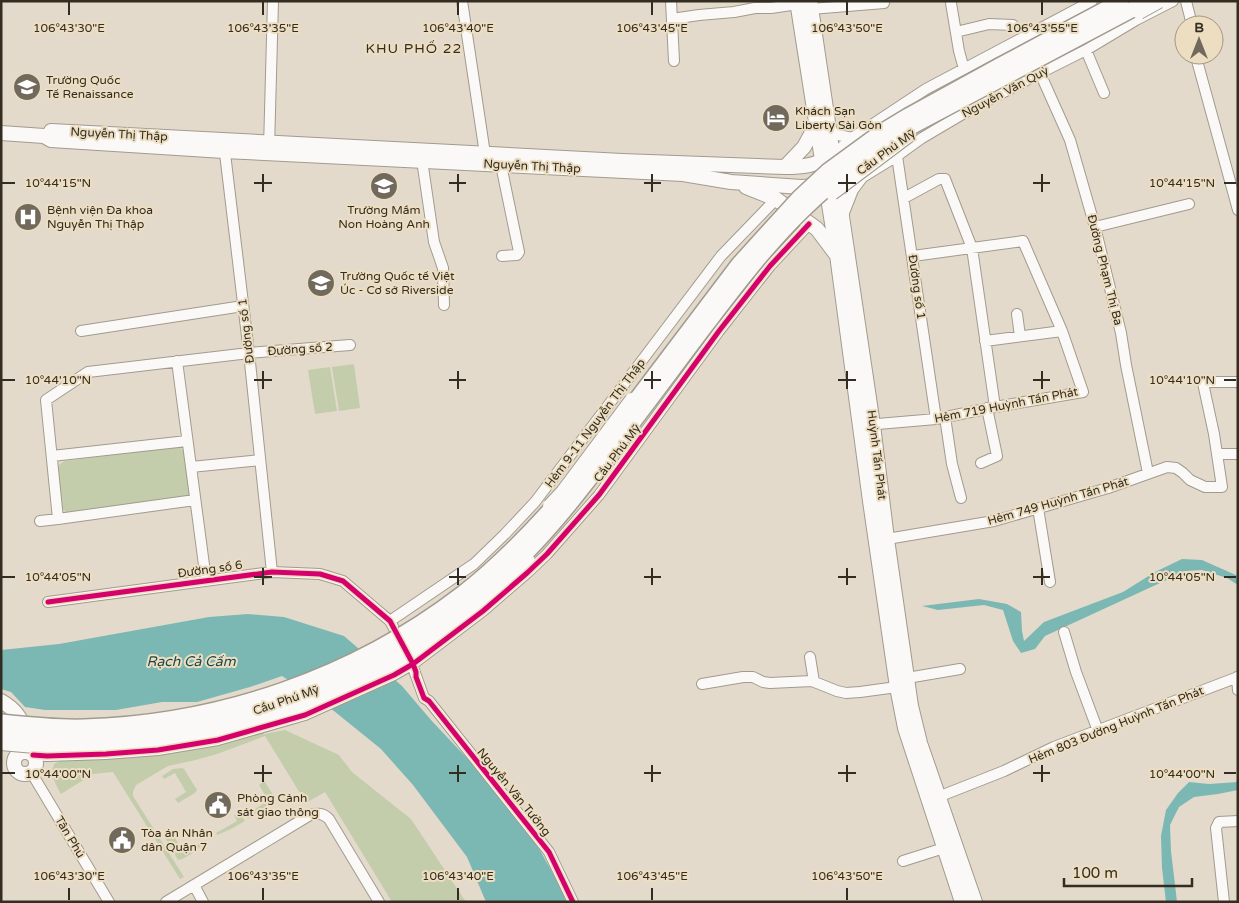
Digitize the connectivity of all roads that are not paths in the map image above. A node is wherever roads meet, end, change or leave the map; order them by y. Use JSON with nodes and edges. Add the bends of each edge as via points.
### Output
{"nodes":[{"id":1,"x":273,"y":1,"type":"edge"},
{"id":2,"x":462,"y":1,"type":"edge"},
{"id":3,"x":671,"y":1,"type":"edge"},
{"id":4,"x":1092,"y":1,"type":"edge"},
{"id":5,"x":1112,"y":1,"type":"edge"},
{"id":6,"x":1121,"y":1,"type":"edge"},
{"id":7,"x":1148,"y":1,"type":"edge"},
{"id":8,"x":1158,"y":1,"type":"edge"},
{"id":9,"x":1173,"y":1,"type":"edge"},
{"id":10,"x":1186,"y":1,"type":"edge"},
{"id":11,"x":884,"y":3,"type":"dead end"},
{"id":12,"x":804,"y":4,"type":"edge"},
{"id":13,"x":951,"y":4,"type":"dead end"},
{"id":14,"x":1190,"y":15,"type":"edge"},
{"id":15,"x":672,"y":19,"type":"junction"},
{"id":16,"x":1013,"y":25,"type":"dead end"},
{"id":17,"x":956,"y":32,"type":"junction"},
{"id":18,"x":1086,"y":50,"type":"junction"},
{"id":19,"x":674,"y":61,"type":"dead end"},
{"id":20,"x":1198,"y":65,"type":"edge"},
{"id":21,"x":964,"y":69,"type":"junction"},
{"id":22,"x":1040,"y":73,"type":"junction"},
{"id":23,"x":1104,"y":93,"type":"dead end"},
{"id":24,"x":823,"y":125,"type":"junction"},
{"id":25,"x":1,"y":134,"type":"edge"},
{"id":26,"x":852,"y":138,"type":"junction"},
{"id":27,"x":224,"y":145,"type":"junction"},
{"id":28,"x":269,"y":148,"type":"junction"},
{"id":29,"x":485,"y":154,"type":"junction"},
{"id":30,"x":897,"y":156,"type":"junction"},
{"id":31,"x":828,"y":157,"type":"junction"},
{"id":32,"x":422,"y":160,"type":"junction"},
{"id":33,"x":501,"y":165,"type":"junction"},
{"id":34,"x":785,"y":167,"type":"junction"},
{"id":35,"x":712,"y":171,"type":"junction"},
{"id":36,"x":862,"y":178,"type":"junction"},
{"id":37,"x":731,"y":182,"type":"junction"},
{"id":38,"x":832,"y":185,"type":"junction"},
{"id":39,"x":904,"y":198,"type":"junction"},
{"id":40,"x":776,"y":199,"type":"junction"},
{"id":41,"x":1189,"y":204,"type":"dead end"},
{"id":42,"x":1238,"y":210,"type":"edge"},
{"id":43,"x":842,"y":219,"type":"junction"},
{"id":44,"x":810,"y":224,"type":"junction"},
{"id":45,"x":1095,"y":226,"type":"junction"},
{"id":46,"x":972,"y":248,"type":"junction"},
{"id":47,"x":842,"y":254,"type":"junction"},
{"id":48,"x":502,"y":256,"type":"dead end"},
{"id":49,"x":913,"y":256,"type":"junction"},
{"id":50,"x":444,"y":305,"type":"dead end"},
{"id":51,"x":243,"y":306,"type":"junction"},
{"id":52,"x":1017,"y":314,"type":"dead end"},
{"id":53,"x":1062,"y":331,"type":"junction"},
{"id":54,"x":81,"y":332,"type":"dead end"},
{"id":55,"x":1020,"y":336,"type":"junction"},
{"id":56,"x":985,"y":341,"type":"junction"},
{"id":57,"x":350,"y":345,"type":"dead end"},
{"id":58,"x":249,"y":353,"type":"junction"},
{"id":59,"x":177,"y":361,"type":"junction"},
{"id":60,"x":1238,"y":382,"type":"edge"},
{"id":61,"x":991,"y":407,"type":"junction"},
{"id":62,"x":940,"y":418,"type":"junction"},
{"id":63,"x":867,"y":425,"type":"junction"},
{"id":64,"x":188,"y":441,"type":"junction"},
{"id":65,"x":1217,"y":454,"type":"junction"},
{"id":66,"x":1238,"y":454,"type":"edge"},
{"id":67,"x":52,"y":456,"type":"junction"},
{"id":68,"x":260,"y":460,"type":"junction"},
{"id":69,"x":981,"y":463,"type":"dead end"},
{"id":70,"x":191,"y":466,"type":"junction"},
{"id":71,"x":1148,"y":473,"type":"junction"},
{"id":72,"x":961,"y":498,"type":"dead end"},
{"id":73,"x":196,"y":500,"type":"junction"},
{"id":74,"x":1038,"y":508,"type":"junction"},
{"id":75,"x":58,"y":519,"type":"junction"},
{"id":76,"x":40,"y":520,"type":"dead end"},
{"id":77,"x":887,"y":539,"type":"junction"},
{"id":78,"x":885,"y":564,"type":"junction"},
{"id":79,"x":272,"y":572,"type":"junction"},
{"id":80,"x":206,"y":580,"type":"junction"},
{"id":81,"x":1050,"y":582,"type":"dead end"},
{"id":82,"x":48,"y":602,"type":"dead end"},
{"id":83,"x":390,"y":621,"type":"junction"},
{"id":84,"x":1064,"y":632,"type":"dead end"},
{"id":85,"x":810,"y":657,"type":"dead end"},
{"id":86,"x":414,"y":668,"type":"junction"},
{"id":87,"x":960,"y":669,"type":"dead end"},
{"id":88,"x":1238,"y":677,"type":"edge"},
{"id":89,"x":814,"y":682,"type":"junction"},
{"id":90,"x":902,"y":683,"type":"junction"},
{"id":91,"x":702,"y":684,"type":"dead end"},
{"id":92,"x":1238,"y":690,"type":"edge"},
{"id":93,"x":1,"y":701,"type":"edge"},
{"id":94,"x":1,"y":718,"type":"edge"},
{"id":95,"x":1,"y":722,"type":"edge"},
{"id":96,"x":1098,"y":731,"type":"junction"},
{"id":97,"x":1,"y":734,"type":"edge"},
{"id":98,"x":1,"y":743,"type":"edge"},
{"id":99,"x":30,"y":753,"type":"junction"},
{"id":100,"x":7,"y":759,"type":"edge"},
{"id":101,"x":30,"y":772,"type":"junction"},
{"id":102,"x":937,"y":804,"type":"junction"},
{"id":103,"x":1238,"y":821,"type":"edge"},
{"id":104,"x":944,"y":848,"type":"junction"},
{"id":105,"x":903,"y":860,"type":"dead end"},
{"id":106,"x":194,"y":885,"type":"junction"},
{"id":107,"x":109,"y":902,"type":"edge"},
{"id":108,"x":166,"y":902,"type":"edge"},
{"id":109,"x":203,"y":902,"type":"edge"},
{"id":110,"x":379,"y":902,"type":"edge"},
{"id":111,"x":573,"y":902,"type":"edge"},
{"id":112,"x":962,"y":902,"type":"edge"},
{"id":113,"x":975,"y":902,"type":"edge"},
{"id":114,"x":1224,"y":902,"type":"edge"}],
"edges":[{"from":1,"to":28,"type":"street"},
{"from":2,"to":29,"type":"street"},
{"from":3,"to":15,"type":"street"},
{"from":4,"to":21,"type":"street"},
{"from":5,"to":94,"type":"main road","name":"Cầu Phú Mỹ","bridge":true,"via":[[881,127],[788,201],[725,275],[563,492],[479,576],[440,606],[359,654],[287,684],[223,704],[128,719],[63,722]]},
{"from":6,"to":95,"type":"highway","name":"Cầu Phú Mỹ","bridge":true,"via":[[908,116],[819,179],[739,264],[553,508],[479,580],[420,623],[380,648],[333,671],[287,689],[196,715],[105,726],[61,727]]},
{"from":7,"to":97,"type":"highway","name":"Cầu Phú Mỹ","bridge":true,"via":[[914,125],[833,183],[788,225],[745,273],[585,485],[534,544],[481,594],[414,641],[364,669],[316,690],[254,712],[213,722],[100,738]]},
{"from":8,"to":98,"type":"main road","name":"Cầu Phú Mỹ","bridge":true,"via":[[913,131],[811,210],[746,282],[576,508],[539,550],[467,615],[392,666],[306,705],[234,728],[185,739],[99,747],[46,748]]},
{"from":9,"to":18,"type":"street","name":"Nguyễn Văn Quỳ"},
{"from":10,"to":14,"type":"street"},
{"from":11,"to":12,"type":"street"},
{"from":12,"to":15,"type":"street"},
{"from":12,"to":24,"type":"main road","name":"Huỳnh Tấn Phát"},
{"from":13,"to":17,"type":"street"},
{"from":15,"to":19,"type":"street"},
{"from":16,"to":17,"type":"street","via":[[989,24]]},
{"from":17,"to":21,"type":"street"},
{"from":18,"to":22,"type":"street","name":"Nguyễn Văn Quỳ"},
{"from":18,"to":23,"type":"street"},
{"from":20,"to":42,"type":"street"},
{"from":21,"to":26,"type":"street","via":[[926,89]]},
{"from":22,"to":30,"type":"street","name":"Nguyễn Văn Quỳ","via":[[922,138]]},
{"from":22,"to":45,"type":"street","name":"Đường Phạm Thị Ba","via":[[1070,140]]},
{"from":24,"to":26,"type":"street","via":[[834,134]]},
{"from":24,"to":31,"type":"main road","name":"Huỳnh Tấn Phát"},
{"from":24,"to":34,"type":"main road"},
{"from":25,"to":27,"type":"main road","name":"Nguyễn Thị Thập","via":[[44,136],[51,140]]},
{"from":26,"to":31,"type":"street"},
{"from":27,"to":28,"type":"main road","name":"Nguyễn Thị Thập"},
{"from":27,"to":51,"type":"street","name":"Đường số 1"},
{"from":28,"to":29,"type":"main road","name":"Nguyễn Thị Thập"},
{"from":28,"to":32,"type":"main road","name":"Nguyễn Thị Thập"},
{"from":29,"to":35,"type":"main road","name":"Nguyễn Thị Thập"},
{"from":30,"to":36,"type":"street","name":"Nguyễn Văn Quỳ"},
{"from":30,"to":39,"type":"street","name":"Đường số 1"},
{"from":31,"to":34,"type":"main road","name":"Nguyễn Thị Thập","via":[[806,167]]},
{"from":31,"to":38,"type":"main road","name":"Huỳnh Tấn Phát"},
{"from":32,"to":33,"type":"main road","name":"Nguyễn Thị Thập"},
{"from":32,"to":50,"type":"street","via":[[434,242],[443,268]]},
{"from":33,"to":35,"type":"main road","name":"Nguyễn Thị Thập","via":[[683,174]]},
{"from":33,"to":48,"type":"street","via":[[519,252]]},
{"from":34,"to":35,"type":"main road","name":"Nguyễn Thị Thập"},
{"from":35,"to":37,"type":"main road","name":"Nguyễn Thị Thập"},
{"from":36,"to":38,"type":"street","name":"Nguyễn Văn Quỳ"},
{"from":36,"to":43,"type":"street","via":[[853,190]]},
{"from":37,"to":38,"type":"main road","name":"Nguyễn Thị Thập","via":[[801,187]]},
{"from":37,"to":40,"type":"main road"},
{"from":38,"to":43,"type":"main road","name":"Huỳnh Tấn Phát"},
{"from":38,"to":47,"type":"main road","name":"Huỳnh Tấn Phát"},
{"from":39,"to":46,"type":"street","via":[[939,179],[945,179]]},
{"from":39,"to":49,"type":"street","name":"Đường số 1"},
{"from":40,"to":44,"type":"main road"},
{"from":40,"to":83,"type":"street","name":"Hẻm 9-11 Nguyễn Thị Thập","via":[[721,256],[535,502],[474,564]]},
{"from":41,"to":45,"type":"street"},
{"from":43,"to":47,"type":"main road","name":"Huỳnh Tấn Phát"},
{"from":44,"to":47,"type":"main road"},
{"from":44,"to":86,"type":"street","via":[[770,266],[599,495],[547,554]]},
{"from":45,"to":71,"type":"street","name":"Đường Phạm Thị Ba","via":[[1121,333]]},
{"from":46,"to":49,"type":"street"},
{"from":46,"to":53,"type":"street","name":"Hẻm 719 Huỳnh Tấn Phát","via":[[1023,241]]},
{"from":46,"to":56,"type":"street"},
{"from":47,"to":63,"type":"main road","name":"Huỳnh Tấn Phát"},
{"from":49,"to":62,"type":"street","name":"Đường số 1"},
{"from":51,"to":54,"type":"street"},
{"from":51,"to":58,"type":"street","name":"Đường số 1"},
{"from":52,"to":55,"type":"street"},
{"from":53,"to":55,"type":"street"},
{"from":53,"to":61,"type":"street","name":"Hẻm 719 Huỳnh Tấn Phát","via":[[1083,392]]},
{"from":55,"to":56,"type":"street"},
{"from":56,"to":61,"type":"street"},
{"from":57,"to":58,"type":"street","name":"Đường số 2"},
{"from":58,"to":59,"type":"street","name":"Đường số 2"},
{"from":58,"to":68,"type":"street","name":"Đường số 1"},
{"from":59,"to":64,"type":"street"},
{"from":59,"to":67,"type":"street","name":"Đường số 2","via":[[88,372],[46,400]]},
{"from":60,"to":65,"type":"street","via":[[1204,383]]},
{"from":61,"to":62,"type":"street","name":"Hẻm 719 Huỳnh Tấn Phát"},
{"from":61,"to":69,"type":"street","via":[[997,456]]},
{"from":62,"to":63,"type":"street","name":"Hẻm 719 Huỳnh Tấn Phát"},
{"from":62,"to":72,"type":"street","name":"Đường số 1"},
{"from":63,"to":77,"type":"main road","name":"Huỳnh Tấn Phát"},
{"from":63,"to":78,"type":"main road","name":"Huỳnh Tấn Phát"},
{"from":64,"to":67,"type":"street"},
{"from":64,"to":70,"type":"street"},
{"from":65,"to":66,"type":"street"},
{"from":65,"to":71,"type":"street","name":"Hẻm 749 Huỳnh Tấn Phát","via":[[1222,488],[1197,484],[1176,468],[1167,467]]},
{"from":67,"to":75,"type":"street"},
{"from":68,"to":70,"type":"street"},
{"from":68,"to":79,"type":"street","name":"Đường số 1"},
{"from":70,"to":73,"type":"street"},
{"from":71,"to":74,"type":"street","name":"Hẻm 749 Huỳnh Tấn Phát"},
{"from":73,"to":75,"type":"street"},
{"from":73,"to":80,"type":"street"},
{"from":74,"to":77,"type":"street","name":"Hẻm 749 Huỳnh Tấn Phát","via":[[994,520]]},
{"from":74,"to":81,"type":"street"},
{"from":75,"to":76,"type":"street"},
{"from":77,"to":78,"type":"main road","name":"Huỳnh Tấn Phát"},
{"from":78,"to":90,"type":"main road","name":"Huỳnh Tấn Phát"},
{"from":79,"to":80,"type":"street","name":"Đường số 6"},
{"from":79,"to":83,"type":"street","name":"Đường số 6","via":[[320,574],[343,581]]},
{"from":80,"to":82,"type":"street","name":"Đường số 6"},
{"from":83,"to":86,"type":"street","name":"Nguyễn Văn Tưởng"},
{"from":84,"to":96,"type":"street"},
{"from":85,"to":89,"type":"street"},
{"from":86,"to":99,"type":"street","via":[[305,715],[218,740],[158,750],[66,756]]},
{"from":86,"to":111,"type":"street","name":"Nguyễn Văn Tưởng","via":[[424,698],[549,852]]},
{"from":87,"to":90,"type":"street"},
{"from":88,"to":92,"type":"street"},
{"from":88,"to":96,"type":"street","name":"Hẻm 803 Đường Huỳnh Tấn Phát"},
{"from":89,"to":90,"type":"street","via":[[846,692]]},
{"from":89,"to":91,"type":"street","via":[[770,683],[744,676]]},
{"from":90,"to":102,"type":"main road","name":"Huỳnh Tấn Phát","via":[[905,728]]},
{"from":93,"to":99,"type":"main road","via":[[16,711],[23,723]]},
{"from":96,"to":102,"type":"street","name":"Hẻm 803 Đường Huỳnh Tấn Phát","via":[[1054,748]]},
{"from":99,"to":100,"type":"main road","via":[[21,752]]},
{"from":99,"to":101,"type":"main road","via":[[36,764]]},
{"from":100,"to":101,"type":"main road","via":[[16,771]]},
{"from":101,"to":107,"type":"street","name":"Tân Phú"},
{"from":102,"to":104,"type":"main road","name":"Huỳnh Tấn Phát"},
{"from":102,"to":113,"type":"main road","name":"Huỳnh Tấn Phát"},
{"from":103,"to":114,"type":"street","via":[[1219,822],[1216,828]]},
{"from":104,"to":105,"type":"street"},
{"from":104,"to":112,"type":"main road","name":"Huỳnh Tấn Phát"},
{"from":106,"to":108,"type":"street"},
{"from":106,"to":109,"type":"street"},
{"from":106,"to":110,"type":"street","via":[[310,814],[317,813],[329,819]]}]}
